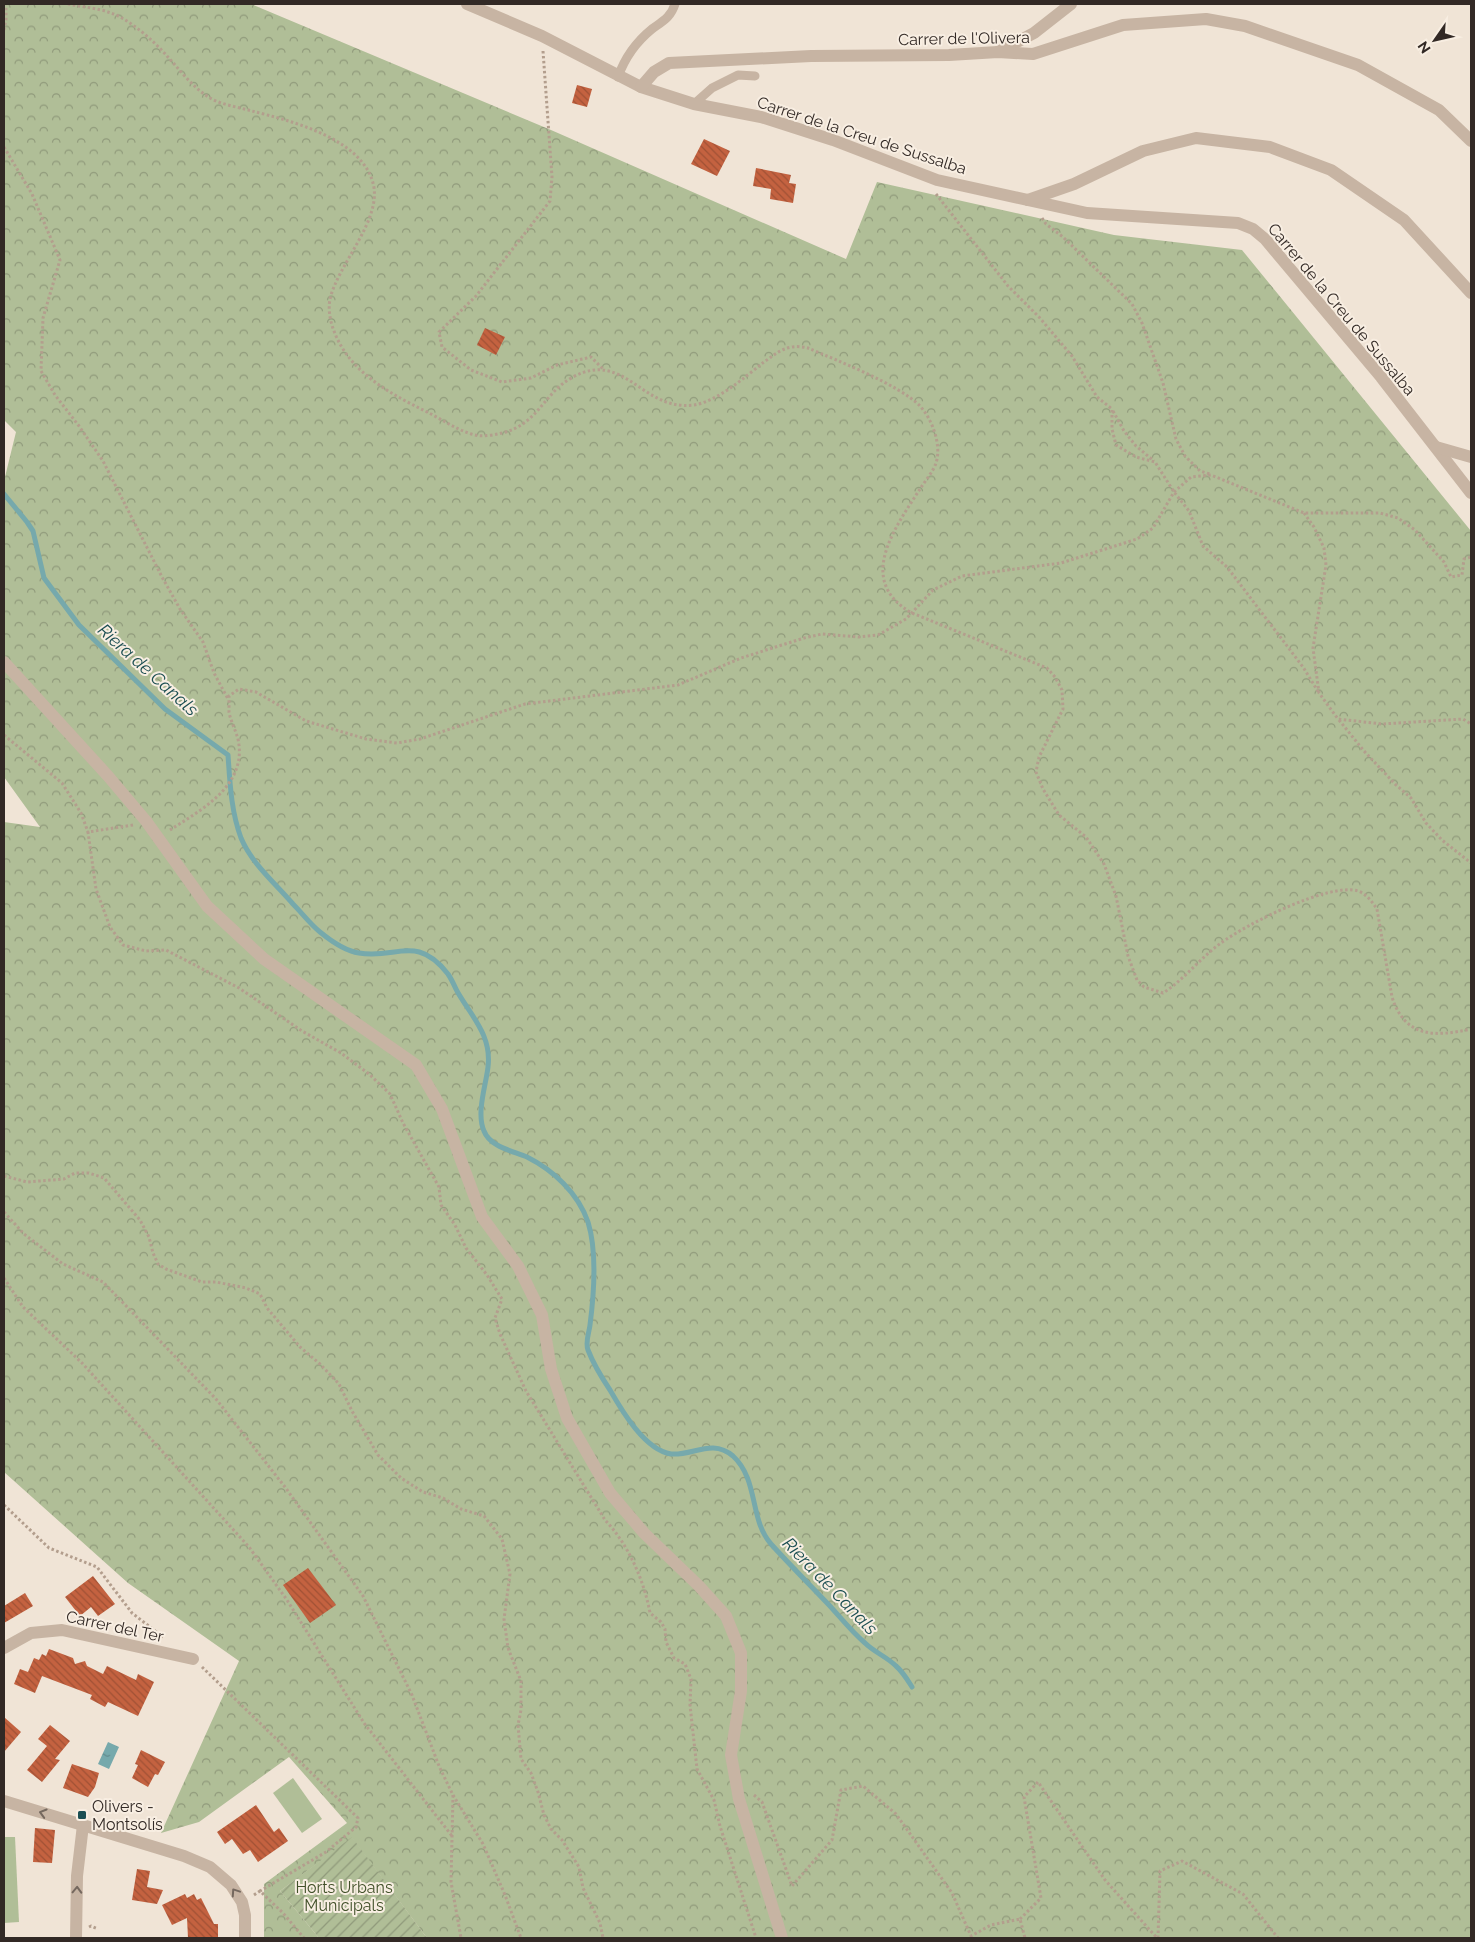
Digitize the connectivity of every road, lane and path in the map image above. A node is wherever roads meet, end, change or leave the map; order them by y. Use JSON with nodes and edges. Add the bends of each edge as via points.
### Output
{"nodes":[{"id":1,"x":6,"y":4,"type":"edge"},
{"id":2,"x":68,"y":4,"type":"edge"},
{"id":3,"x":467,"y":4,"type":"edge"},
{"id":4,"x":675,"y":4,"type":"edge"},
{"id":5,"x":1071,"y":4,"type":"edge"},
{"id":6,"x":4,"y":30,"type":"edge"},
{"id":7,"x":542,"y":36,"type":"junction"},
{"id":8,"x":998,"y":52,"type":"junction"},
{"id":9,"x":618,"y":76,"type":"junction"},
{"id":10,"x":755,"y":76,"type":"dead end"},
{"id":11,"x":641,"y":87,"type":"junction"},
{"id":12,"x":694,"y":104,"type":"junction"},
{"id":13,"x":1471,"y":141,"type":"edge"},
{"id":14,"x":4,"y":147,"type":"edge"},
{"id":15,"x":920,"y":174,"type":"junction"},
{"id":16,"x":1028,"y":200,"type":"junction"},
{"id":17,"x":1471,"y":293,"type":"edge"},
{"id":18,"x":604,"y":370,"type":"junction"},
{"id":19,"x":1112,"y":409,"type":"junction"},
{"id":20,"x":1436,"y":447,"type":"junction"},
{"id":21,"x":1471,"y":457,"type":"edge"},
{"id":22,"x":1155,"y":462,"type":"junction"},
{"id":23,"x":1211,"y":475,"type":"junction"},
{"id":24,"x":1174,"y":492,"type":"junction"},
{"id":25,"x":1471,"y":493,"type":"edge"},
{"id":26,"x":1304,"y":513,"type":"junction"},
{"id":27,"x":1471,"y":557,"type":"edge"},
{"id":28,"x":912,"y":613,"type":"junction"},
{"id":29,"x":4,"y":662,"type":"edge"},
{"id":30,"x":1319,"y":693,"type":"junction"},
{"id":31,"x":229,"y":702,"type":"junction"},
{"id":32,"x":1338,"y":719,"type":"junction"},
{"id":33,"x":1471,"y":724,"type":"edge"},
{"id":34,"x":4,"y":736,"type":"edge"},
{"id":35,"x":146,"y":821,"type":"junction"},
{"id":36,"x":88,"y":832,"type":"junction"},
{"id":37,"x":159,"y":837,"type":"junction"},
{"id":38,"x":1471,"y":863,"type":"edge"},
{"id":39,"x":1471,"y":1029,"type":"edge"},
{"id":40,"x":4,"y":1176,"type":"edge"},
{"id":41,"x":4,"y":1212,"type":"edge"},
{"id":42,"x":4,"y":1278,"type":"edge"},
{"id":43,"x":4,"y":1505,"type":"edge"},
{"id":44,"x":170,"y":1642,"type":"dead end"},
{"id":45,"x":4,"y":1648,"type":"edge"},
{"id":46,"x":193,"y":1659,"type":"joint"},
{"id":47,"x":735,"y":1780,"type":"junction"},
{"id":48,"x":453,"y":1795,"type":"junction"},
{"id":49,"x":4,"y":1801,"type":"edge"},
{"id":50,"x":83,"y":1825,"type":"junction"},
{"id":51,"x":452,"y":1836,"type":"junction"},
{"id":52,"x":260,"y":1891,"type":"junction"},
{"id":53,"x":242,"y":1902,"type":"junction"},
{"id":54,"x":1020,"y":1919,"type":"junction"},
{"id":55,"x":76,"y":1938,"type":"edge"},
{"id":56,"x":245,"y":1938,"type":"edge"},
{"id":57,"x":304,"y":1938,"type":"edge"},
{"id":58,"x":461,"y":1938,"type":"edge"},
{"id":59,"x":521,"y":1938,"type":"edge"},
{"id":60,"x":604,"y":1938,"type":"edge"},
{"id":61,"x":756,"y":1938,"type":"edge"},
{"id":62,"x":782,"y":1938,"type":"edge"},
{"id":63,"x":1025,"y":1938,"type":"edge"},
{"id":64,"x":1158,"y":1938,"type":"edge"},
{"id":65,"x":1278,"y":1938,"type":"edge"}],
"edges":[{"from":1,"to":6,"type":"path"},
{"from":2,"to":18,"type":"path","via":[[111,12],[128,22],[163,51],[193,85],[210,98],[286,120],[321,134],[352,152],[365,166],[373,184],[371,216],[329,301],[337,339],[363,374],[378,385],[456,429],[479,436],[516,430],[555,389],[575,376]]},
{"from":3,"to":7,"type":"street","name":"Carrer de la Creu de Sussalba"},
{"from":4,"to":9,"type":"lane","via":[[670,15],[627,55]]},
{"from":5,"to":8,"type":"street","via":[[1034,33]]},
{"from":7,"to":9,"type":"street","name":"Carrer de la Creu de Sussalba"},
{"from":7,"to":18,"type":"path","via":[[552,177],[550,201],[476,296],[439,332],[442,347],[471,370],[502,382],[531,378],[557,365],[591,358]]},
{"from":8,"to":11,"type":"street","name":"Carrer de l'Olivera","via":[[669,63],[654,72]]},
{"from":8,"to":13,"type":"street","name":"Carrer de l'Olivera","via":[[1033,54],[1123,25],[1206,19],[1245,26],[1358,65],[1438,110]]},
{"from":9,"to":11,"type":"street","name":"Carrer de la Creu de Sussalba"},
{"from":10,"to":12,"type":"lane","via":[[738,75],[712,88]]},
{"from":11,"to":12,"type":"street","name":"Carrer de la Creu de Sussalba"},
{"from":12,"to":15,"type":"street","name":"Carrer de la Creu de Sussalba","via":[[762,117]]},
{"from":14,"to":31,"type":"path","via":[[32,194],[60,260],[43,318],[40,371],[103,461],[162,577],[203,642]]},
{"from":15,"to":16,"type":"street","name":"Carrer de la Creu de Sussalba"},
{"from":15,"to":19,"type":"path","via":[[1008,286],[1072,356],[1097,397]]},
{"from":16,"to":17,"type":"street","via":[[1074,184],[1143,151],[1196,138],[1270,146],[1331,170],[1404,220]]},
{"from":16,"to":20,"type":"street","name":"Carrer de la Creu de Sussalba","via":[[1087,213],[1238,223],[1253,229],[1381,376]]},
{"from":16,"to":23,"type":"path","via":[[1046,224],[1132,304],[1142,323],[1162,383],[1176,439],[1185,456],[1200,471]]},
{"from":18,"to":28,"type":"path","via":[[619,373],[662,402],[694,405],[732,386],[780,350],[794,346],[808,348],[873,378],[920,406],[937,441],[936,463],[889,543],[882,569],[888,592],[901,607]]},
{"from":19,"to":22,"type":"path","via":[[1136,446]]},
{"from":19,"to":22,"type":"path","via":[[1116,445],[1136,457]]},
{"from":20,"to":21,"type":"street"},
{"from":20,"to":25,"type":"street","name":"Carrer de la Creu de Sussalba"},
{"from":22,"to":24,"type":"path"},
{"from":23,"to":24,"type":"path","via":[[1191,476]]},
{"from":23,"to":26,"type":"path"},
{"from":24,"to":28,"type":"path","via":[[1153,528],[1137,539],[1061,563],[962,576],[933,590]]},
{"from":24,"to":30,"type":"path","via":[[1188,511],[1203,546],[1227,567]]},
{"from":26,"to":27,"type":"path","via":[[1380,512],[1398,518],[1415,530],[1444,562],[1451,577],[1462,575],[1464,558]]},
{"from":26,"to":30,"type":"path","via":[[1324,548],[1326,565],[1313,648]]},
{"from":28,"to":31,"type":"path","via":[[878,634],[858,637],[822,634],[804,638],[741,658],[678,685],[525,704],[420,739],[397,743],[366,739],[306,721],[256,692],[239,689],[229,696]]},
{"from":28,"to":39,"type":"path","via":[[1047,668],[1056,677],[1062,690],[1063,709],[1036,772],[1042,789],[1059,815],[1092,845],[1104,864],[1116,896],[1132,970],[1144,987],[1163,993],[1220,944],[1249,925],[1282,910],[1334,892],[1358,891],[1377,909],[1392,997],[1403,1019],[1430,1033]]},
{"from":29,"to":35,"type":"street"},
{"from":30,"to":32,"type":"path"},
{"from":31,"to":37,"type":"path","via":[[229,713],[240,746],[237,767],[230,783],[211,803]]},
{"from":32,"to":33,"type":"path","via":[[1382,724],[1463,719]]},
{"from":32,"to":38,"type":"path","via":[[1364,751],[1412,798],[1426,823]]},
{"from":34,"to":36,"type":"path","via":[[62,783],[81,813]]},
{"from":35,"to":36,"type":"path"},
{"from":35,"to":37,"type":"street"},
{"from":36,"to":61,"type":"path","via":[[96,889],[110,927],[123,945],[146,951],[166,950],[239,988],[341,1053],[390,1094],[439,1187],[441,1205],[502,1299],[495,1318],[526,1391],[605,1520],[627,1548],[650,1613],[665,1629],[666,1642],[674,1658],[685,1664],[691,1679],[690,1705],[698,1769],[714,1800]]},
{"from":37,"to":47,"type":"street","via":[[207,906],[264,959],[416,1065],[442,1108],[482,1216],[518,1266],[542,1315],[551,1369],[567,1418],[610,1493],[644,1533],[726,1616],[741,1653],[741,1690],[731,1755]]},
{"from":40,"to":60,"type":"path","via":[[27,1182],[64,1179],[74,1173],[90,1173],[104,1178],[140,1220],[158,1264],[202,1282],[246,1288],[260,1294],[267,1308],[300,1347],[339,1384],[366,1438],[401,1478],[423,1492],[484,1516],[502,1539],[510,1574],[504,1618],[508,1648],[521,1681],[518,1725],[521,1759],[530,1773],[551,1830],[562,1840],[579,1868],[583,1888]]},
{"from":41,"to":48,"type":"path","via":[[24,1234],[63,1264],[103,1282],[216,1398],[285,1487],[363,1596],[412,1695]]},
{"from":42,"to":51,"type":"path","via":[[23,1308],[82,1363],[249,1547],[287,1600],[364,1723]]},
{"from":43,"to":44,"type":"path","via":[[49,1548],[97,1567],[132,1614]]},
{"from":45,"to":46,"type":"street","name":"Carrer del Ter","via":[[31,1634],[62,1630]]},
{"from":46,"to":52,"type":"path","via":[[358,1818],[356,1827],[326,1852]]},
{"from":47,"to":54,"type":"path","via":[[762,1802],[792,1886],[832,1840],[841,1790],[863,1786],[896,1814],[952,1893],[971,1936],[991,1925]]},
{"from":47,"to":62,"type":"street"},
{"from":48,"to":51,"type":"path"},
{"from":48,"to":59,"type":"path","via":[[483,1844]]},
{"from":50,"to":49,"type":"street","one_way":true},
{"from":53,"to":50,"type":"street","one_way":true,"via":[[231,1885],[210,1867]]},
{"from":55,"to":50,"type":"street","one_way":true,"via":[[77,1876]]},
{"from":51,"to":58,"type":"path","via":[[451,1882]]},
{"from":52,"to":53,"type":"path"},
{"from":52,"to":57,"type":"path"},
{"from":53,"to":56,"type":"street"},
{"from":54,"to":63,"type":"path"},
{"from":54,"to":64,"type":"path","via":[[1041,1898],[1024,1797],[1038,1782],[1105,1880]]},
{"from":64,"to":65,"type":"path","via":[[1160,1871],[1182,1861],[1243,1894]]}]}
